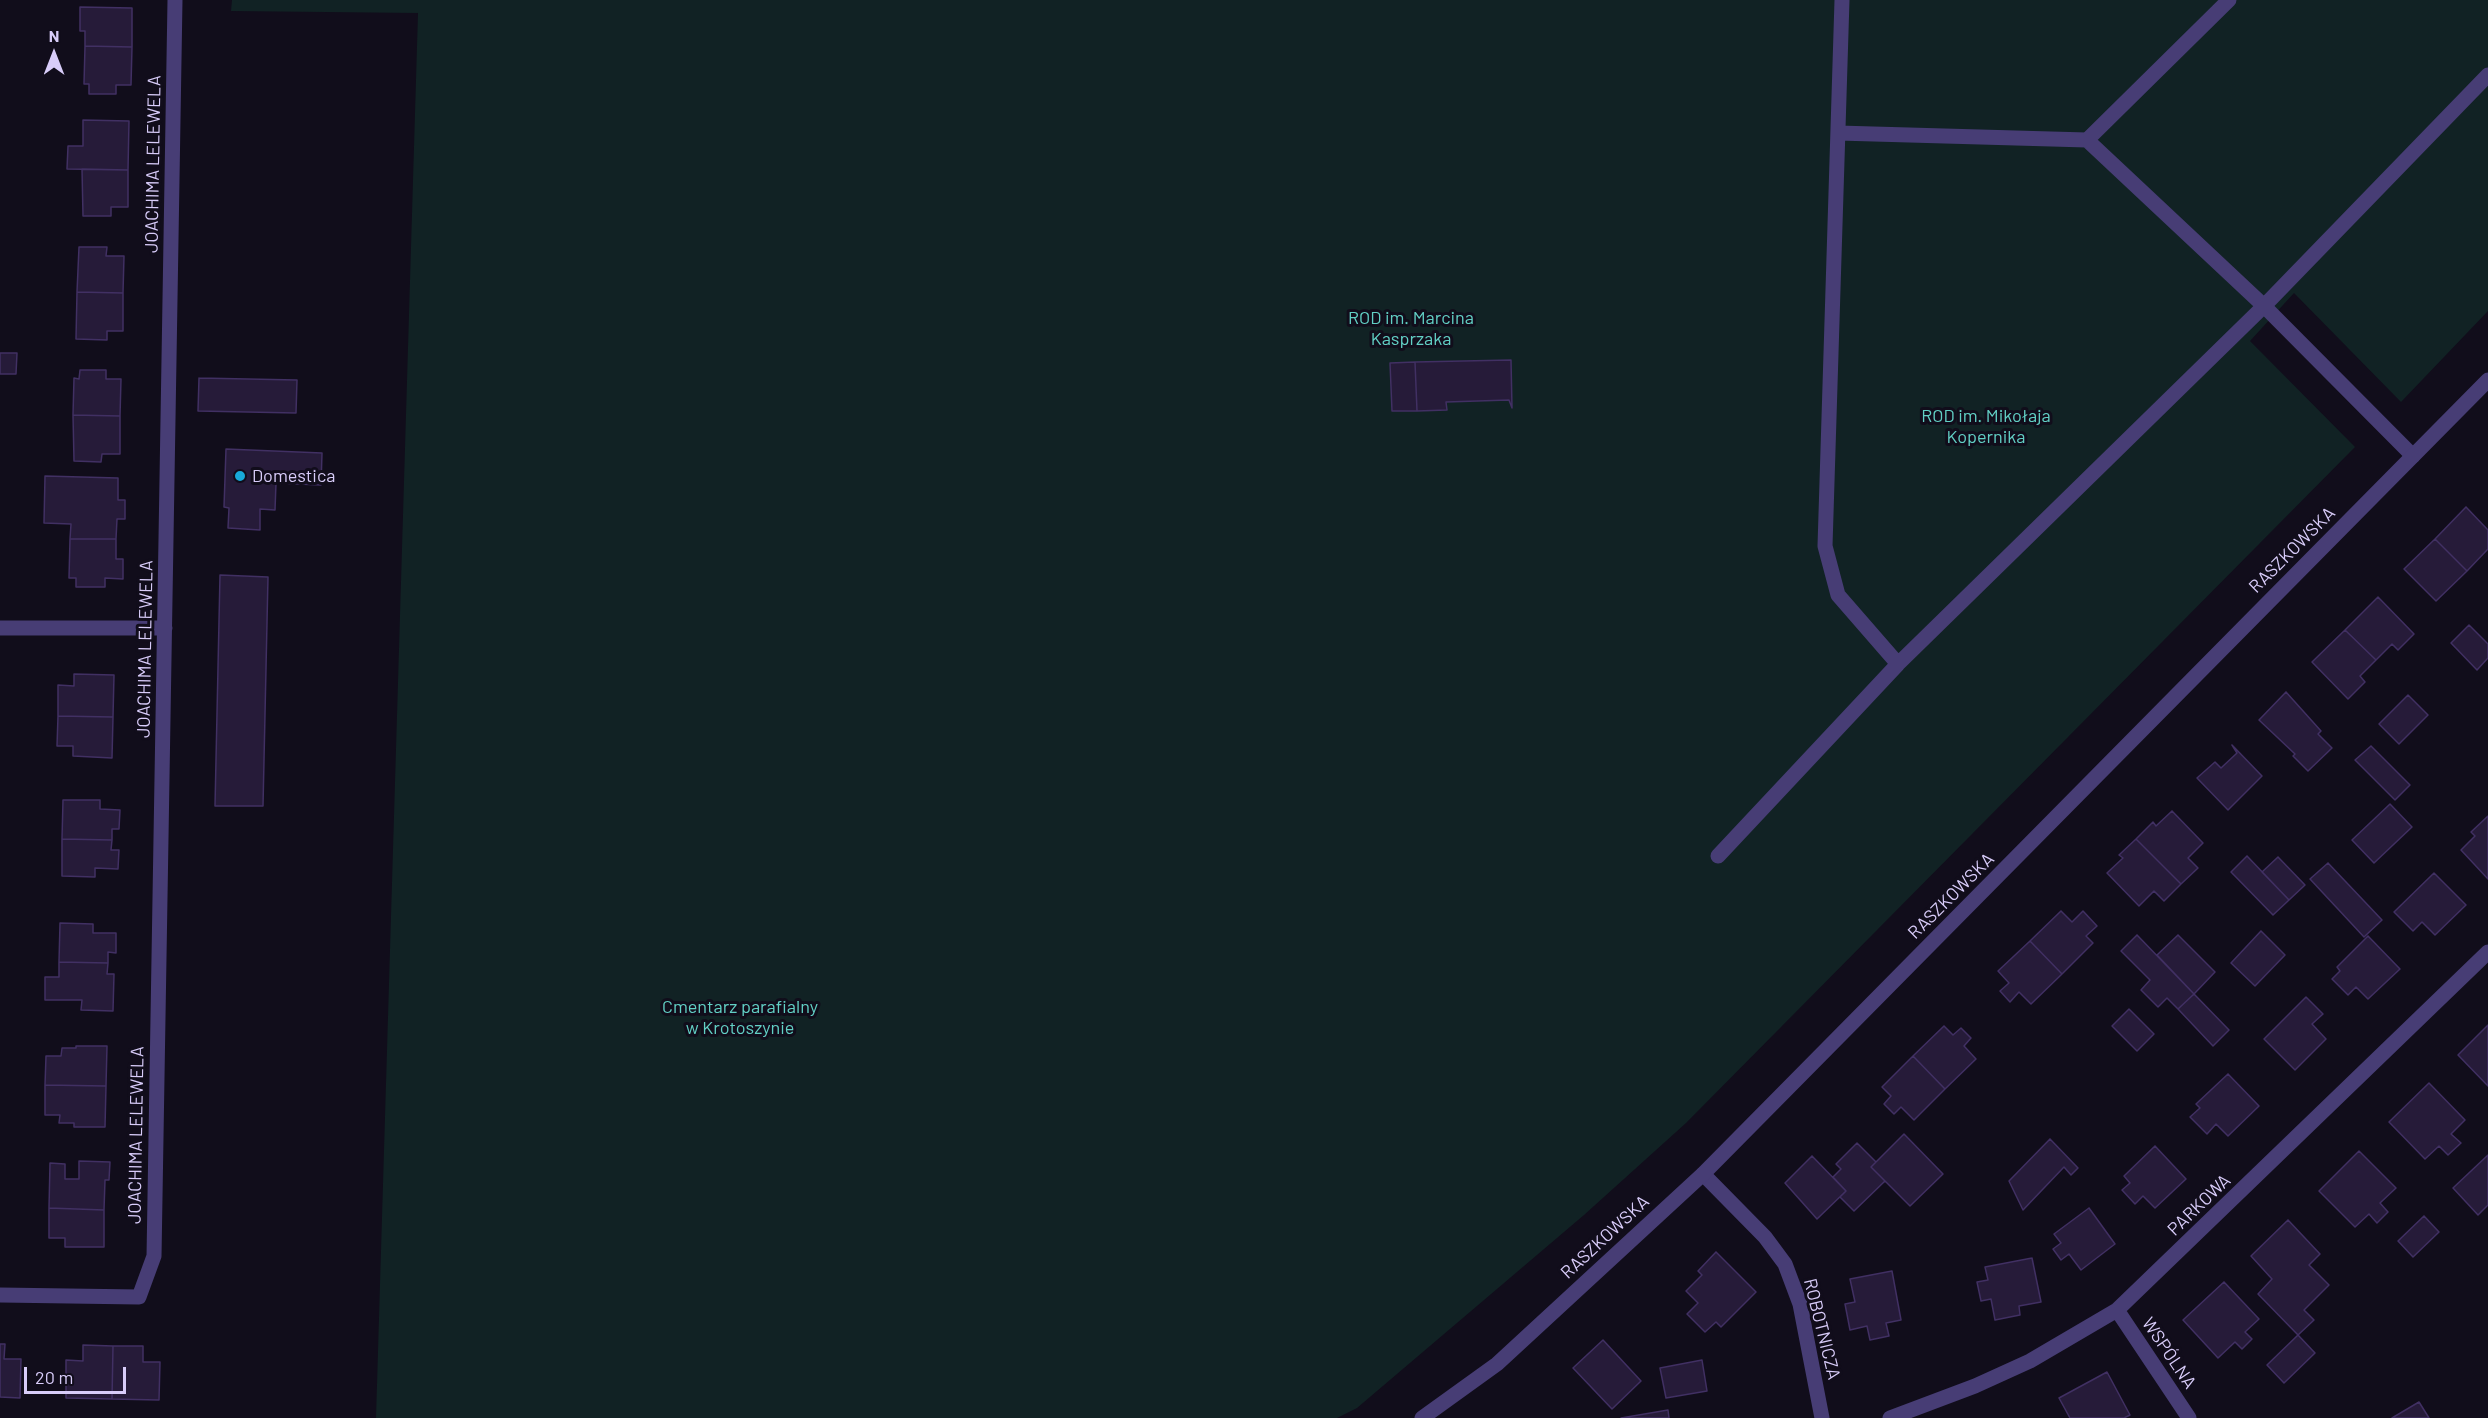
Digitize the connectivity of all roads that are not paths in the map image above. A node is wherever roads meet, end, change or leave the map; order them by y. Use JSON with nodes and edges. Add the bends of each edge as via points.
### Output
{"nodes":[{"id":1,"x":175,"y":0,"type":"edge"},
{"id":2,"x":1842,"y":0,"type":"edge"},
{"id":3,"x":2229,"y":0,"type":"edge"},
{"id":4,"x":2488,"y":75,"type":"edge"},
{"id":5,"x":1838,"y":132,"type":"junction"},
{"id":6,"x":2087,"y":140,"type":"junction"},
{"id":7,"x":2264,"y":306,"type":"junction"},
{"id":8,"x":2488,"y":380,"type":"edge"},
{"id":9,"x":2413,"y":456,"type":"junction"},
{"id":10,"x":0,"y":628,"type":"edge"},
{"id":11,"x":165,"y":628,"type":"junction"},
{"id":12,"x":1898,"y":664,"type":"junction"},
{"id":13,"x":1718,"y":856,"type":"dead end"},
{"id":14,"x":2488,"y":952,"type":"edge"},
{"id":15,"x":1703,"y":1174,"type":"junction"},
{"id":16,"x":0,"y":1295,"type":"edge"},
{"id":17,"x":2117,"y":1310,"type":"junction"},
{"id":18,"x":1422,"y":1418,"type":"edge"},
{"id":19,"x":1822,"y":1418,"type":"edge"},
{"id":20,"x":1890,"y":1418,"type":"edge"},
{"id":21,"x":2189,"y":1418,"type":"edge"}],
"edges":[{"from":1,"to":11,"type":"street","name":"JOACHIMA LELEWELA"},
{"from":2,"to":5,"type":"street"},
{"from":3,"to":6,"type":"street"},
{"from":4,"to":7,"type":"street"},
{"from":5,"to":6,"type":"street"},
{"from":5,"to":12,"type":"street","via":[[1825,546],[1838,595]]},
{"from":6,"to":7,"type":"street"},
{"from":7,"to":9,"type":"street"},
{"from":7,"to":12,"type":"street"},
{"from":8,"to":9,"type":"street","name":"RASZKOWSKA"},
{"from":9,"to":15,"type":"street","name":"RASZKOWSKA"},
{"from":10,"to":11,"type":"street"},
{"from":11,"to":16,"type":"street","name":"JOACHIMA LELEWELA","via":[[154,1256],[139,1297]]},
{"from":12,"to":13,"type":"street"},
{"from":14,"to":17,"type":"street","name":"PARKOWA"},
{"from":15,"to":18,"type":"street","name":"RASZKOWSKA","via":[[1497,1364]]},
{"from":15,"to":19,"type":"street","name":"ROBOTNICZA","via":[[1766,1237],[1785,1264],[1800,1304]]},
{"from":17,"to":20,"type":"street","name":"PARKOWA","via":[[2030,1361]]},
{"from":17,"to":21,"type":"street","name":"WSPÓLNA"}]}
